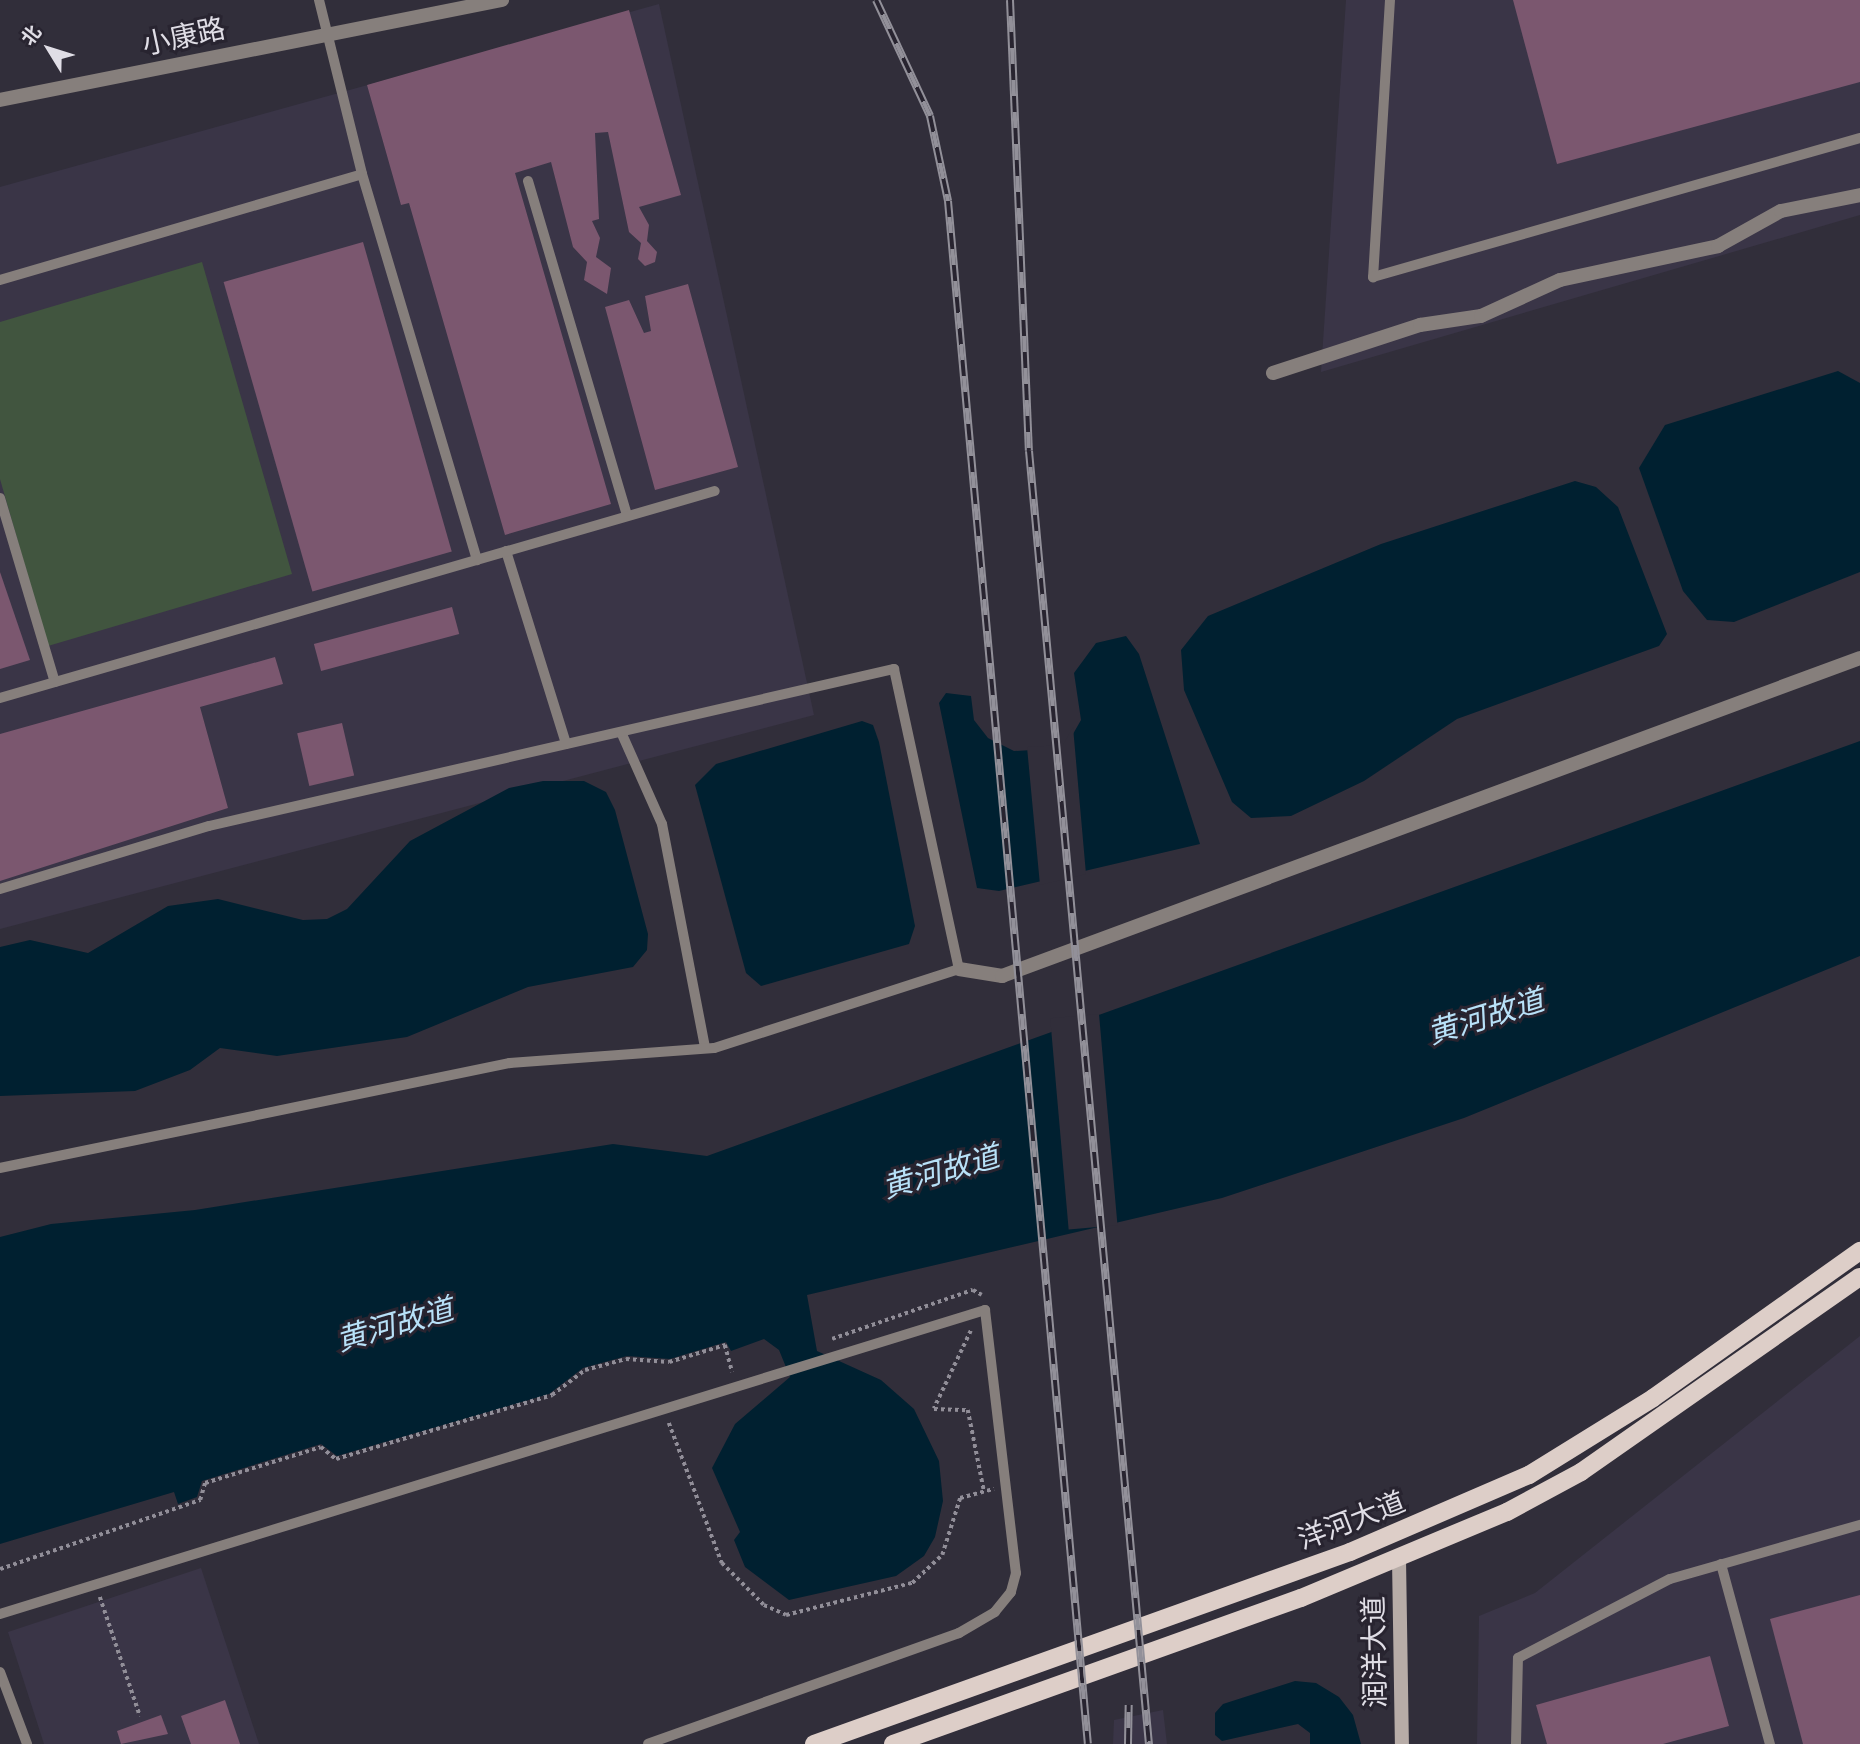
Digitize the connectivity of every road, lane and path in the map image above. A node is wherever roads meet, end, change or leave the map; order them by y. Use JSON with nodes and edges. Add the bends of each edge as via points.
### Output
{"nodes":[{"id":1,"x":319,"y":0,"type":"edge"},
{"id":2,"x":502,"y":0,"type":"edge"},
{"id":3,"x":1390,"y":0,"type":"edge"},
{"id":4,"x":326,"y":33,"type":"junction"},
{"id":5,"x":0,"y":100,"type":"edge"},
{"id":6,"x":1860,"y":138,"type":"edge"},
{"id":7,"x":362,"y":174,"type":"junction"},
{"id":8,"x":528,"y":181,"type":"dead end"},
{"id":9,"x":1860,"y":195,"type":"edge"},
{"id":10,"x":0,"y":280,"type":"edge"},
{"id":11,"x":1273,"y":373,"type":"dead end"},
{"id":12,"x":715,"y":491,"type":"dead end"},
{"id":13,"x":0,"y":498,"type":"edge"},
{"id":14,"x":627,"y":516,"type":"junction"},
{"id":15,"x":506,"y":551,"type":"junction"},
{"id":16,"x":477,"y":560,"type":"junction"},
{"id":17,"x":1860,"y":658,"type":"edge"},
{"id":18,"x":55,"y":682,"type":"junction"},
{"id":19,"x":0,"y":698,"type":"edge"},
{"id":20,"x":621,"y":732,"type":"junction"},
{"id":21,"x":566,"y":744,"type":"junction"},
{"id":22,"x":0,"y":889,"type":"edge"},
{"id":23,"x":960,"y":969,"type":"junction"},
{"id":24,"x":705,"y":1048,"type":"junction"},
{"id":25,"x":0,"y":1168,"type":"edge"},
{"id":26,"x":1860,"y":1251,"type":"edge"},
{"id":27,"x":1860,"y":1277,"type":"edge"},
{"id":28,"x":981,"y":1311,"type":"junction"},
{"id":29,"x":832,"y":1339,"type":"dead end"},
{"id":30,"x":725,"y":1345,"type":"dead end"},
{"id":31,"x":665,"y":1409,"type":"junction"},
{"id":32,"x":1006,"y":1486,"type":"junction"},
{"id":33,"x":985,"y":1491,"type":"junction"},
{"id":34,"x":1860,"y":1525,"type":"edge"},
{"id":35,"x":1399,"y":1559,"type":"junction"},
{"id":36,"x":1721,"y":1564,"type":"junction"},
{"id":37,"x":1,"y":1569,"type":"edge"},
{"id":38,"x":96,"y":1585,"type":"junction"},
{"id":39,"x":0,"y":1614,"type":"edge"},
{"id":40,"x":0,"y":1672,"type":"edge"},
{"id":41,"x":140,"y":1716,"type":"dead end"},
{"id":42,"x":27,"y":1744,"type":"edge"},
{"id":43,"x":648,"y":1744,"type":"edge"},
{"id":44,"x":814,"y":1744,"type":"edge"},
{"id":45,"x":893,"y":1744,"type":"edge"},
{"id":46,"x":1402,"y":1744,"type":"edge"},
{"id":47,"x":1516,"y":1744,"type":"edge"},
{"id":48,"x":1770,"y":1744,"type":"edge"}],
"edges":[{"from":1,"to":4,"type":"lane"},
{"from":2,"to":4,"type":"street","name":"小康路"},
{"from":3,"to":6,"type":"lane","via":[[1373,277]]},
{"from":4,"to":5,"type":"street","name":"小康路"},
{"from":4,"to":7,"type":"lane"},
{"from":7,"to":10,"type":"lane"},
{"from":7,"to":16,"type":"lane"},
{"from":8,"to":14,"type":"lane"},
{"from":9,"to":11,"type":"street","via":[[1782,211],[1718,246],[1560,280],[1481,316],[1420,325]]},
{"from":12,"to":14,"type":"lane"},
{"from":13,"to":18,"type":"lane"},
{"from":14,"to":15,"type":"lane"},
{"from":15,"to":16,"type":"lane"},
{"from":15,"to":21,"type":"lane"},
{"from":16,"to":18,"type":"lane"},
{"from":17,"to":23,"type":"street","via":[[1002,976]]},
{"from":18,"to":19,"type":"lane"},
{"from":20,"to":21,"type":"lane"},
{"from":20,"to":23,"type":"lane","via":[[894,669]]},
{"from":20,"to":24,"type":"lane","via":[[662,824]]},
{"from":21,"to":22,"type":"lane","via":[[209,826]]},
{"from":23,"to":24,"type":"lane"},
{"from":24,"to":25,"type":"lane","via":[[510,1063]]},
{"from":26,"to":44,"type":"main road","name":"洋河大道","via":[[1624,1418],[1528,1475],[1350,1552]]},
{"from":27,"to":35,"type":"main road","name":"洋河大道","via":[[1581,1472]]},
{"from":28,"to":29,"type":"path","via":[[981,1292],[973,1290]]},
{"from":28,"to":31,"type":"lane"},
{"from":28,"to":32,"type":"lane"},
{"from":28,"to":33,"type":"path","via":[[933,1405],[938,1412],[968,1410]]},
{"from":30,"to":37,"type":"path","via":[[669,1362],[626,1359],[585,1370],[552,1395],[336,1459],[321,1447],[205,1483],[200,1500]]},
{"from":31,"to":33,"type":"path","via":[[722,1563],[764,1605],[786,1615],[912,1583],[942,1555],[960,1498]]},
{"from":31,"to":38,"type":"lane"},
{"from":32,"to":33,"type":"path"},
{"from":32,"to":43,"type":"lane","via":[[1016,1573],[1011,1592],[978,1625]]},
{"from":34,"to":36,"type":"lane"},
{"from":35,"to":45,"type":"main road","name":"洋河大道"},
{"from":35,"to":46,"type":"street","name":"润洋大道"},
{"from":36,"to":47,"type":"lane","via":[[1670,1578],[1518,1658]]},
{"from":36,"to":48,"type":"lane"},
{"from":38,"to":39,"type":"lane"},
{"from":38,"to":41,"type":"path"},
{"from":40,"to":42,"type":"lane"}]}
